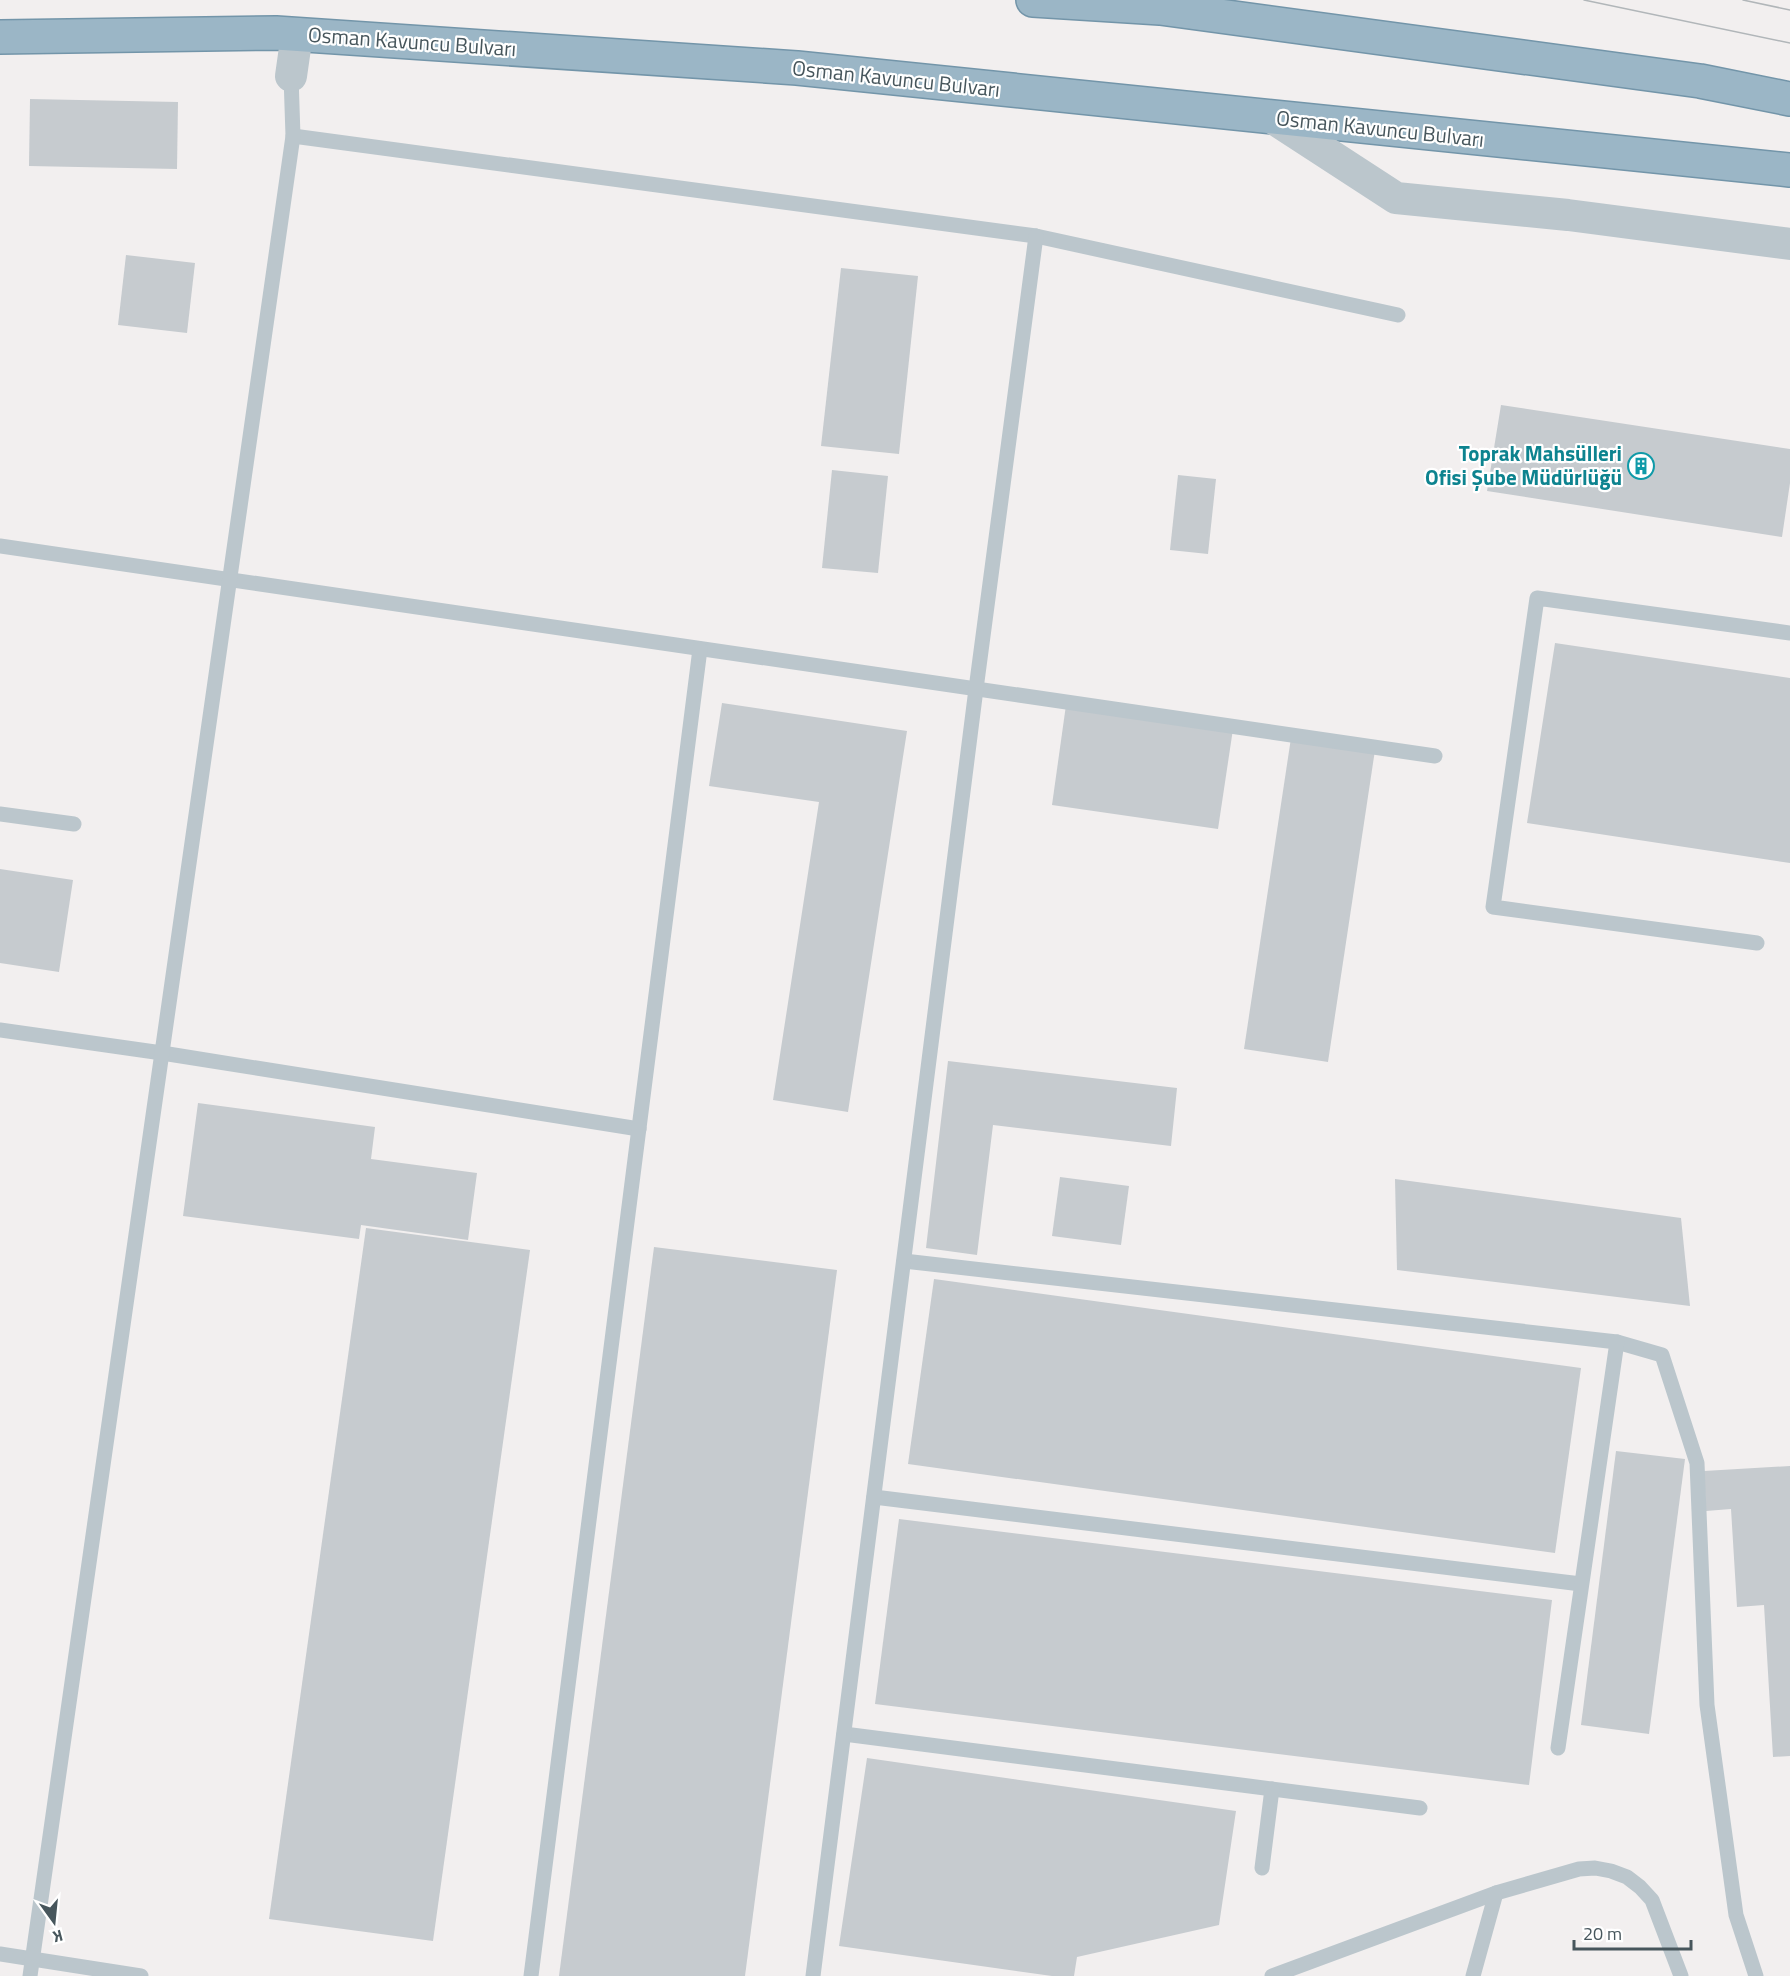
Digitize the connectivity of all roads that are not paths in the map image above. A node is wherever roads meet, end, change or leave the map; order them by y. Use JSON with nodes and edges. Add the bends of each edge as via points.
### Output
{"nodes":[{"id":1,"x":1033,"y":0,"type":"edge"},
{"id":2,"x":297,"y":34,"type":"junction"},
{"id":3,"x":0,"y":37,"type":"edge"},
{"id":4,"x":291,"y":76,"type":"joint"},
{"id":5,"x":1790,"y":99,"type":"edge"},
{"id":6,"x":1273,"y":118,"type":"junction"},
{"id":7,"x":293,"y":136,"type":"junction"},
{"id":8,"x":1790,"y":170,"type":"edge"},
{"id":9,"x":1036,"y":236,"type":"junction"},
{"id":10,"x":1790,"y":244,"type":"edge"},
{"id":11,"x":1398,"y":315,"type":"dead end"},
{"id":12,"x":0,"y":546,"type":"edge"},
{"id":13,"x":229,"y":580,"type":"junction"},
{"id":14,"x":1790,"y":633,"type":"edge"},
{"id":15,"x":700,"y":649,"type":"junction"},
{"id":16,"x":976,"y":689,"type":"junction"},
{"id":17,"x":1435,"y":756,"type":"dead end"},
{"id":18,"x":0,"y":814,"type":"edge"},
{"id":19,"x":74,"y":824,"type":"dead end"},
{"id":20,"x":1757,"y":943,"type":"dead end"},
{"id":21,"x":0,"y":1030,"type":"edge"},
{"id":22,"x":162,"y":1053,"type":"junction"},
{"id":23,"x":639,"y":1129,"type":"junction"},
{"id":24,"x":904,"y":1260,"type":"junction"},
{"id":25,"x":1617,"y":1342,"type":"junction"},
{"id":26,"x":874,"y":1497,"type":"junction"},
{"id":27,"x":1581,"y":1584,"type":"junction"},
{"id":28,"x":844,"y":1734,"type":"junction"},
{"id":29,"x":1558,"y":1748,"type":"dead end"},
{"id":30,"x":1272,"y":1789,"type":"junction"},
{"id":31,"x":1420,"y":1808,"type":"dead end"},
{"id":32,"x":1262,"y":1868,"type":"dead end"},
{"id":33,"x":1496,"y":1893,"type":"junction"},
{"id":34,"x":0,"y":1954,"type":"edge"},
{"id":35,"x":32,"y":1959,"type":"junction"},
{"id":36,"x":30,"y":1976,"type":"edge"},
{"id":37,"x":141,"y":1976,"type":"edge"},
{"id":38,"x":531,"y":1976,"type":"edge"},
{"id":39,"x":813,"y":1976,"type":"edge"},
{"id":40,"x":1272,"y":1976,"type":"edge"},
{"id":41,"x":1473,"y":1976,"type":"edge"},
{"id":42,"x":1682,"y":1976,"type":"edge"},
{"id":43,"x":1756,"y":1976,"type":"edge"}],
"edges":[{"from":1,"to":5,"type":"highway","via":[[1160,8],[1700,81]]},
{"from":2,"to":3,"type":"highway","name":"Osman Kavuncu Bulvarı"},
{"from":2,"to":4,"type":"street"},
{"from":2,"to":6,"type":"highway","name":"Osman Kavuncu Bulvarı","via":[[797,68]]},
{"from":4,"to":7,"type":"lane"},
{"from":6,"to":8,"type":"highway","name":"Osman Kavuncu Bulvarı"},
{"from":6,"to":10,"type":"street","via":[[1396,198],[1568,215]]},
{"from":7,"to":9,"type":"lane"},
{"from":7,"to":13,"type":"lane"},
{"from":9,"to":11,"type":"lane"},
{"from":9,"to":16,"type":"lane"},
{"from":12,"to":13,"type":"lane"},
{"from":13,"to":15,"type":"lane"},
{"from":13,"to":22,"type":"lane"},
{"from":14,"to":20,"type":"lane","via":[[1537,598],[1493,907]]},
{"from":15,"to":16,"type":"lane"},
{"from":15,"to":23,"type":"lane"},
{"from":16,"to":17,"type":"lane"},
{"from":16,"to":24,"type":"lane"},
{"from":18,"to":19,"type":"lane"},
{"from":21,"to":22,"type":"lane"},
{"from":22,"to":23,"type":"lane"},
{"from":22,"to":35,"type":"lane"},
{"from":23,"to":38,"type":"lane"},
{"from":24,"to":25,"type":"lane"},
{"from":24,"to":26,"type":"lane"},
{"from":25,"to":27,"type":"lane"},
{"from":25,"to":43,"type":"lane","via":[[1662,1355],[1696,1463],[1707,1705],[1736,1915]]},
{"from":26,"to":27,"type":"lane"},
{"from":26,"to":28,"type":"lane"},
{"from":27,"to":29,"type":"lane"},
{"from":28,"to":30,"type":"lane"},
{"from":28,"to":39,"type":"lane"},
{"from":30,"to":31,"type":"lane"},
{"from":30,"to":32,"type":"lane"},
{"from":33,"to":40,"type":"lane"},
{"from":33,"to":41,"type":"lane"},
{"from":33,"to":42,"type":"lane","via":[[1579,1869],[1611,1871],[1627,1877],[1652,1899]]},
{"from":34,"to":35,"type":"lane"},
{"from":35,"to":36,"type":"lane"},
{"from":35,"to":37,"type":"lane"}]}
